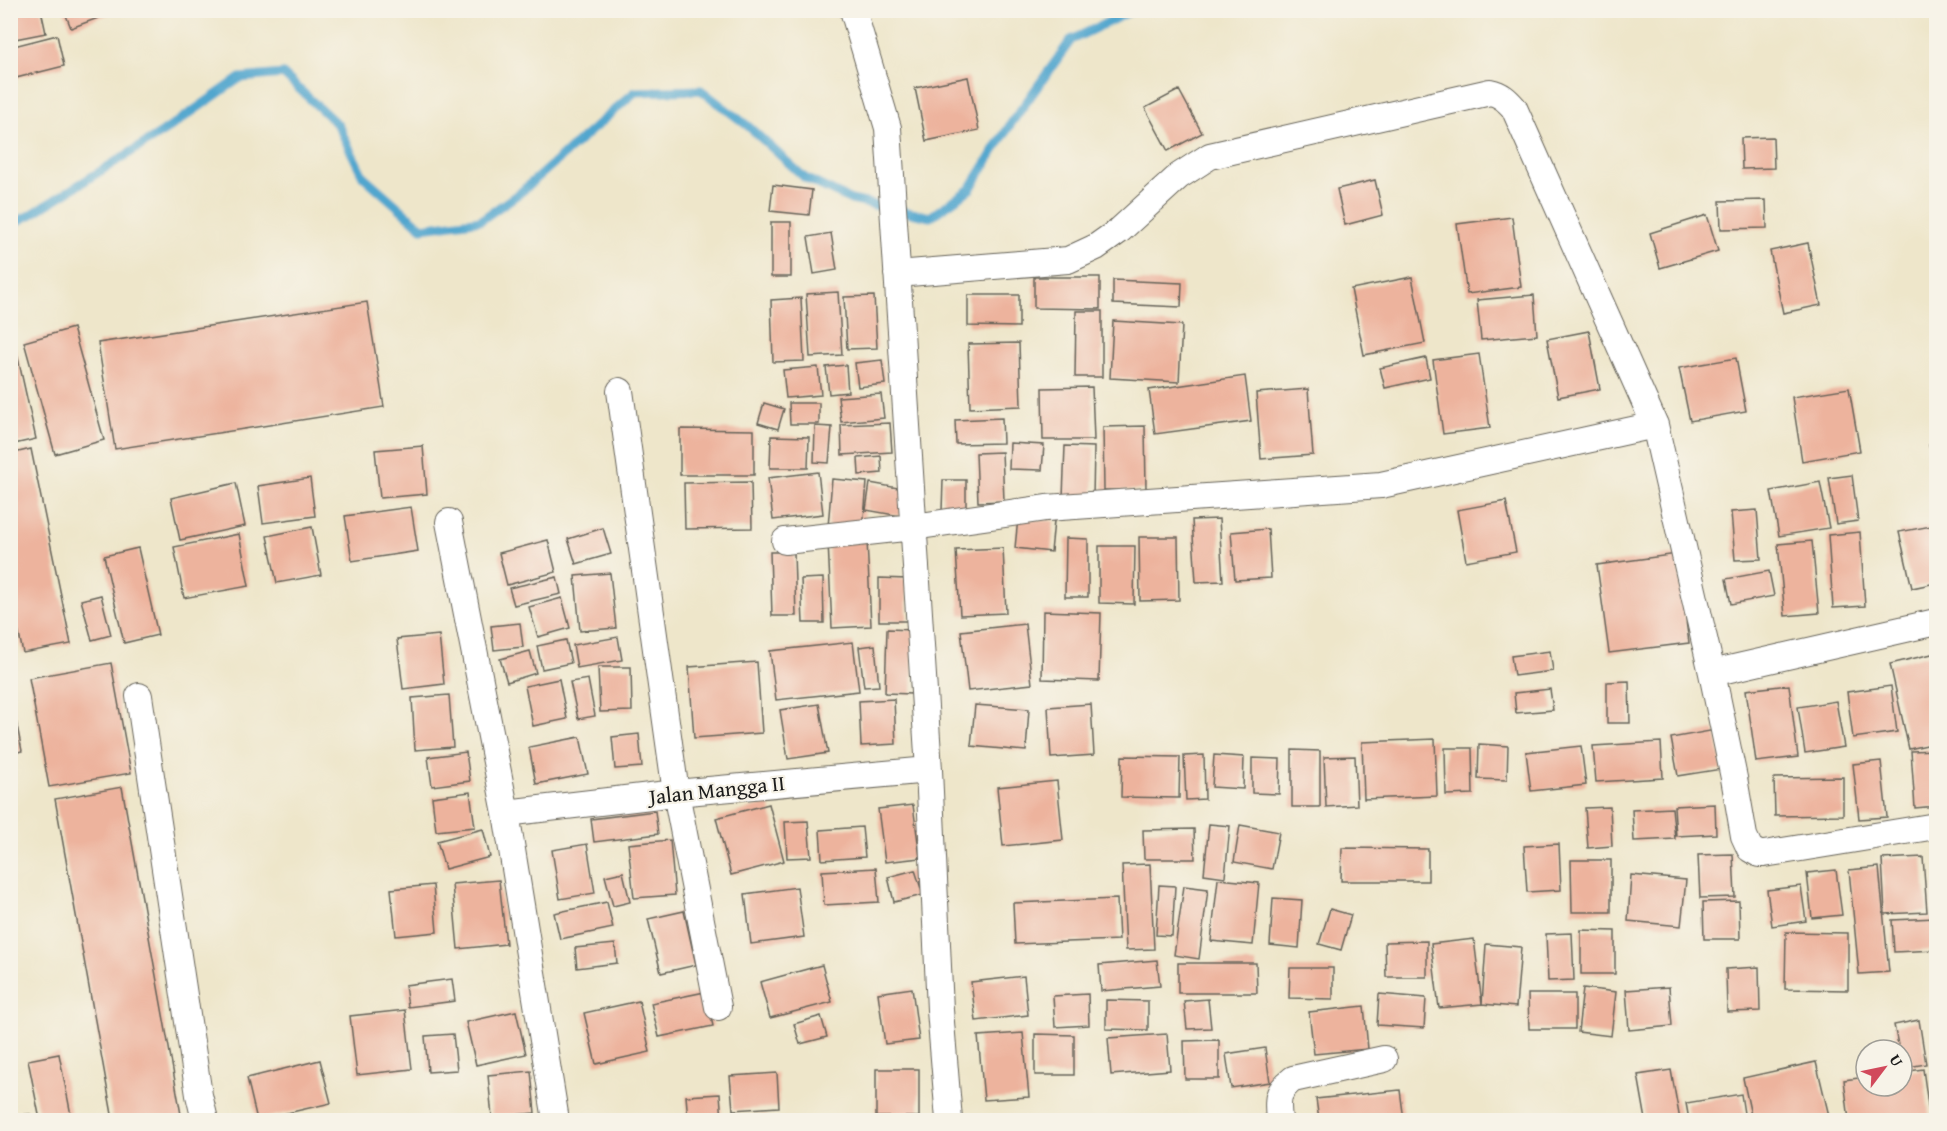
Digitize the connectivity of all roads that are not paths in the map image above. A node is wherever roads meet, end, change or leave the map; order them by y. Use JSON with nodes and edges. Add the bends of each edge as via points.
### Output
{"nodes":[{"id":1,"x":853,"y":10,"type":"edge"},
{"id":2,"x":897,"y":274,"type":"junction"},
{"id":3,"x":620,"y":391,"type":"dead end"},
{"id":4,"x":1655,"y":425,"type":"junction"},
{"id":5,"x":449,"y":522,"type":"dead end"},
{"id":6,"x":913,"y":527,"type":"junction"},
{"id":7,"x":785,"y":541,"type":"dead end"},
{"id":8,"x":1936,"y":622,"type":"edge"},
{"id":9,"x":1712,"y":673,"type":"junction"},
{"id":10,"x":139,"y":696,"type":"dead end"},
{"id":11,"x":929,"y":770,"type":"junction"},
{"id":12,"x":676,"y":793,"type":"junction"},
{"id":13,"x":506,"y":813,"type":"junction"},
{"id":14,"x":1936,"y":826,"type":"edge"},
{"id":15,"x":718,"y":1007,"type":"dead end"},
{"id":16,"x":1384,"y":1059,"type":"dead end"},
{"id":17,"x":205,"y":1120,"type":"edge"},
{"id":18,"x":556,"y":1120,"type":"edge"},
{"id":19,"x":949,"y":1120,"type":"edge"},
{"id":20,"x":1279,"y":1120,"type":"edge"}],
"edges":[{"from":1,"to":2,"type":"street","via":[[888,128]]},
{"from":2,"to":4,"type":"street","via":[[1068,260],[1120,230],[1179,176],[1210,156],[1497,93],[1514,108]]},
{"from":2,"to":6,"type":"street"},
{"from":3,"to":12,"type":"street"},
{"from":4,"to":6,"type":"street","via":[[1381,484],[1046,508]]},
{"from":4,"to":9,"type":"street"},
{"from":5,"to":13,"type":"street"},
{"from":6,"to":7,"type":"street"},
{"from":6,"to":11,"type":"street"},
{"from":8,"to":9,"type":"street"},
{"from":9,"to":14,"type":"street","via":[[1744,836],[1755,852],[1764,854]]},
{"from":10,"to":17,"type":"street"},
{"from":11,"to":12,"type":"street","name":"Jalan Mangga II"},
{"from":11,"to":19,"type":"street"},
{"from":12,"to":13,"type":"street","name":"Jalan Mangga II"},
{"from":12,"to":15,"type":"street"},
{"from":13,"to":18,"type":"street"},
{"from":16,"to":20,"type":"street","via":[[1293,1079],[1283,1087],[1277,1100]]}]}
